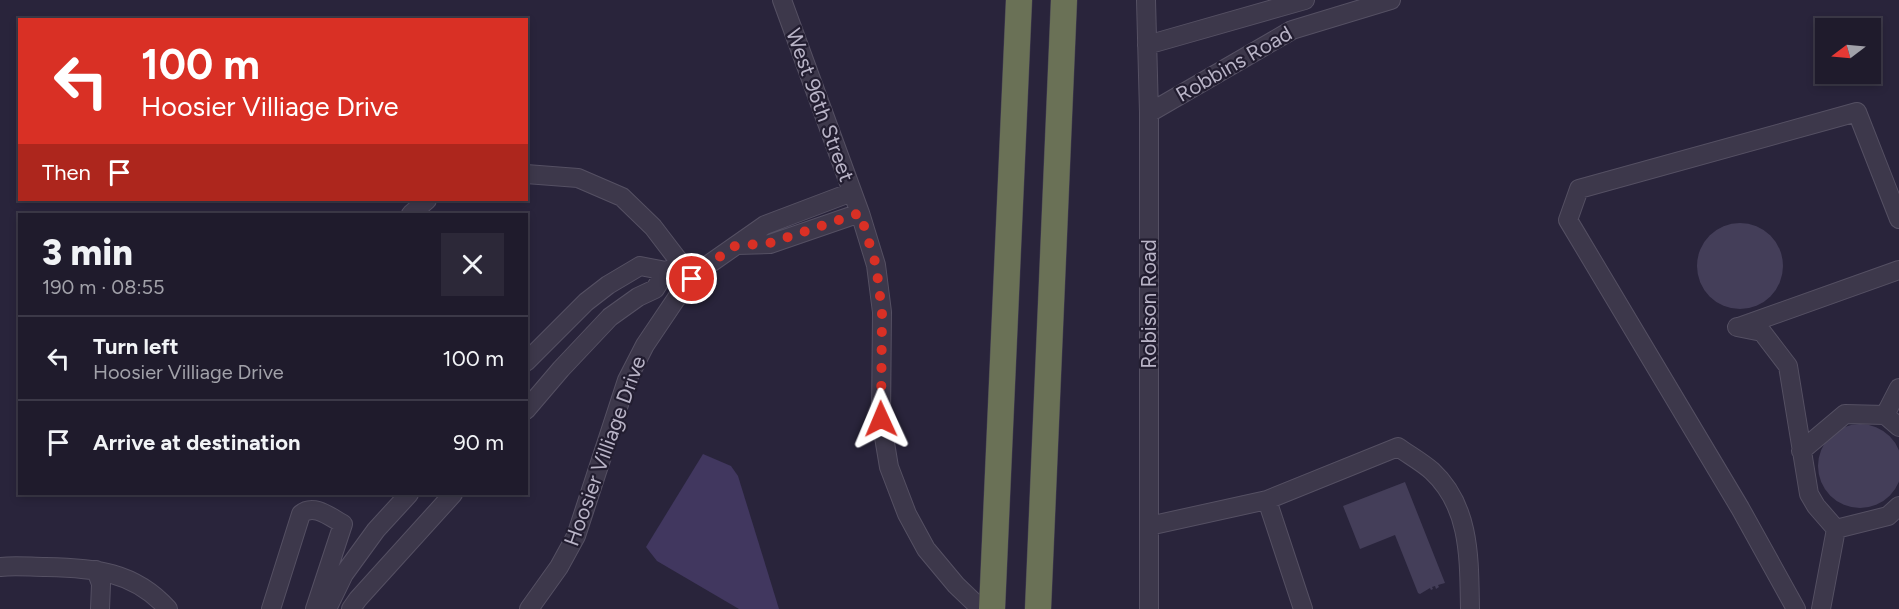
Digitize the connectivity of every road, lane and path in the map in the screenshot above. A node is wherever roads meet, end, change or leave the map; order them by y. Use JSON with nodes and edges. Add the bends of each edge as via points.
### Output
{"nodes":[{"id":1,"x":782,"y":0,"type":"edge"},
{"id":2,"x":1019,"y":0,"type":"edge"},
{"id":3,"x":1064,"y":0,"type":"edge"},
{"id":4,"x":1146,"y":0,"type":"edge"},
{"id":5,"x":1305,"y":0,"type":"edge"},
{"id":6,"x":1391,"y":0,"type":"edge"},
{"id":7,"x":1147,"y":45,"type":"junction"},
{"id":8,"x":1149,"y":113,"type":"junction"},
{"id":9,"x":528,"y":174,"type":"edge"},
{"id":10,"x":852,"y":192,"type":"junction"},
{"id":11,"x":426,"y":201,"type":"edge"},
{"id":12,"x":412,"y":213,"type":"edge"},
{"id":13,"x":860,"y":213,"type":"junction"},
{"id":14,"x":1899,"y":219,"type":"edge"},
{"id":15,"x":735,"y":246,"type":"junction"},
{"id":16,"x":705,"y":267,"type":"junction"},
{"id":17,"x":674,"y":268,"type":"junction"},
{"id":18,"x":1899,"y":270,"type":"edge"},
{"id":19,"x":528,"y":360,"type":"edge"},
{"id":20,"x":1899,"y":388,"type":"edge"},
{"id":21,"x":528,"y":408,"type":"edge"},
{"id":22,"x":1892,"y":421,"type":"edge"},
{"id":23,"x":1801,"y":451,"type":"junction"},
{"id":24,"x":408,"y":495,"type":"edge"},
{"id":25,"x":452,"y":495,"type":"edge"},
{"id":26,"x":1268,"y":500,"type":"junction"},
{"id":27,"x":1899,"y":506,"type":"edge"},
{"id":28,"x":1149,"y":526,"type":"junction"},
{"id":29,"x":1836,"y":529,"type":"junction"},
{"id":30,"x":2,"y":566,"type":"edge"},
{"id":31,"x":96,"y":570,"type":"junction"},
{"id":32,"x":100,"y":609,"type":"edge"},
{"id":33,"x":168,"y":609,"type":"edge"},
{"id":34,"x":271,"y":609,"type":"edge"},
{"id":35,"x":315,"y":609,"type":"edge"},
{"id":36,"x":327,"y":609,"type":"edge"},
{"id":37,"x":351,"y":609,"type":"edge"},
{"id":38,"x":529,"y":609,"type":"edge"},
{"id":39,"x":981,"y":609,"type":"edge"},
{"id":40,"x":992,"y":609,"type":"edge"},
{"id":41,"x":1038,"y":609,"type":"edge"},
{"id":42,"x":1149,"y":609,"type":"edge"},
{"id":43,"x":1303,"y":609,"type":"edge"},
{"id":44,"x":1470,"y":609,"type":"edge"},
{"id":45,"x":1796,"y":609,"type":"edge"},
{"id":46,"x":1821,"y":609,"type":"edge"}],
"edges":[{"from":1,"to":10,"type":"street","name":"West 96th Street"},
{"from":2,"to":40,"type":"highway"},
{"from":3,"to":41,"type":"highway"},
{"from":4,"to":7,"type":"street","name":"Robison Road"},
{"from":5,"to":7,"type":"street"},
{"from":6,"to":8,"type":"street","name":"Robbins Road","via":[[1292,30]]},
{"from":7,"to":8,"type":"street","name":"Robison Road"},
{"from":8,"to":28,"type":"street","name":"Robison Road"},
{"from":9,"to":17,"type":"street","via":[[578,178],[622,197],[653,227]]},
{"from":10,"to":13,"type":"street","name":"West 96th Street"},
{"from":10,"to":15,"type":"street","name":"Hoosier Villiage Drive","via":[[765,225]]},
{"from":11,"to":12,"type":"street"},
{"from":13,"to":15,"type":"street","via":[[770,243]]},
{"from":13,"to":39,"type":"street","name":"West 96th Street","via":[[876,265],[882,312],[881,419],[889,467],[926,549]]},
{"from":14,"to":45,"type":"street","via":[[1857,111],[1579,189],[1568,220]]},
{"from":15,"to":16,"type":"street","name":"Hoosier Villiage Drive"},
{"from":16,"to":17,"type":"street"},
{"from":16,"to":38,"type":"street","name":"Hoosier Villiage Drive","via":[[670,306],[635,363],[576,536]]},
{"from":17,"to":19,"type":"street","via":[[640,266],[608,285]]},
{"from":17,"to":21,"type":"street","via":[[655,289],[610,317]]},
{"from":18,"to":23,"type":"street","via":[[1737,327],[1762,332],[1788,366]]},
{"from":20,"to":22,"type":"street"},
{"from":22,"to":23,"type":"street","via":[[1845,414]]},
{"from":23,"to":29,"type":"street","via":[[1809,494]]},
{"from":24,"to":36,"type":"street","via":[[351,565]]},
{"from":25,"to":37,"type":"street"},
{"from":26,"to":28,"type":"street"},
{"from":26,"to":43,"type":"street"},
{"from":26,"to":44,"type":"street","via":[[1398,447],[1432,471],[1453,497],[1464,524]]},
{"from":27,"to":29,"type":"street","via":[[1888,516]]},
{"from":28,"to":42,"type":"street","name":"Robison Road"},
{"from":29,"to":46,"type":"street"},
{"from":30,"to":31,"type":"street"},
{"from":31,"to":32,"type":"street","via":[[101,584]]},
{"from":31,"to":33,"type":"street","via":[[138,583]]},
{"from":34,"to":35,"type":"street","via":[[301,514],[314,508],[343,524]]}]}
